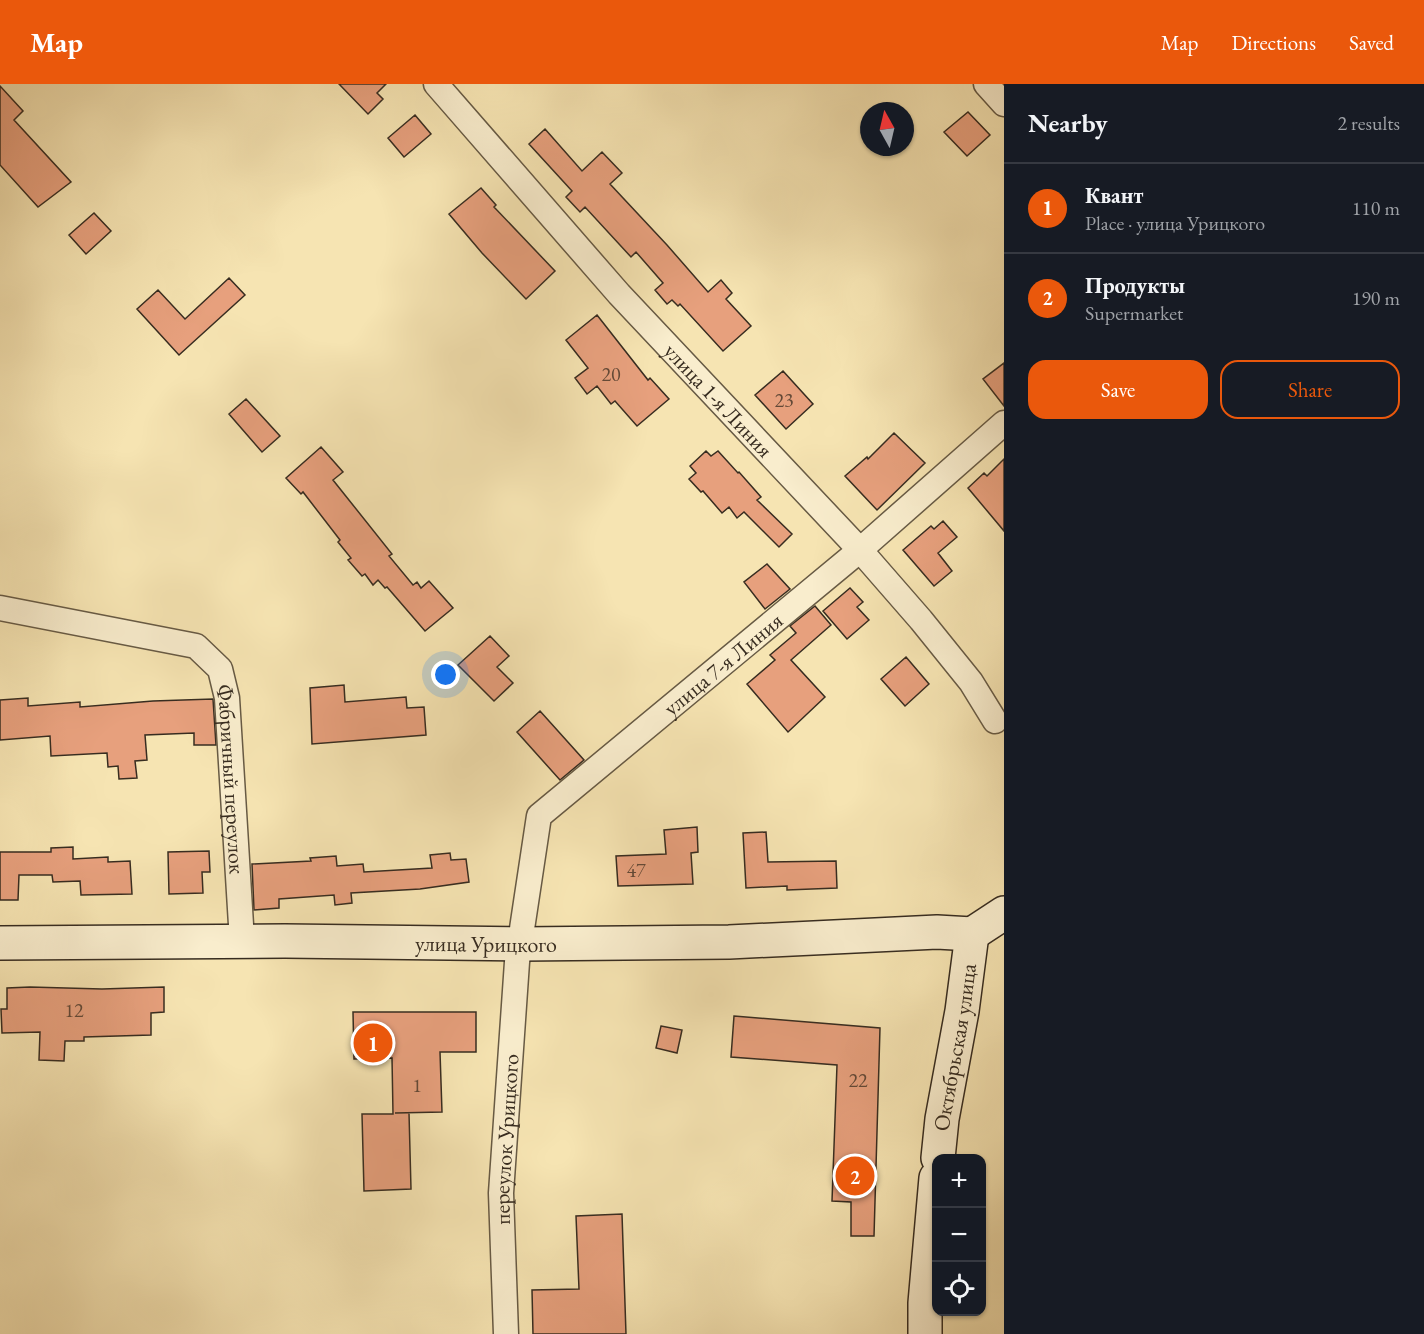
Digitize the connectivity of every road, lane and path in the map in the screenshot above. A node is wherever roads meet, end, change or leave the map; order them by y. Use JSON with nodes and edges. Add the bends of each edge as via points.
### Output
{"nodes":[{"id":1,"x":436,"y":84,"type":"edge"},
{"id":2,"x":986,"y":84,"type":"edge"},
{"id":3,"x":1004,"y":104,"type":"edge"},
{"id":4,"x":1004,"y":423,"type":"edge"},
{"id":5,"x":860,"y":550,"type":"junction"},
{"id":6,"x":0,"y":608,"type":"edge"},
{"id":7,"x":994,"y":721,"type":"dead end"},
{"id":8,"x":1004,"y":913,"type":"edge"},
{"id":9,"x":972,"y":934,"type":"junction"},
{"id":10,"x":242,"y":941,"type":"junction"},
{"id":11,"x":0,"y":943,"type":"edge"},
{"id":12,"x":521,"y":944,"type":"junction"},
{"id":13,"x":938,"y":1154,"type":"edge"},
{"id":14,"x":933,"y":1208,"type":"edge"},
{"id":15,"x":506,"y":1334,"type":"edge"},
{"id":16,"x":925,"y":1334,"type":"edge"}],
"edges":[{"from":1,"to":5,"type":"street","name":"улица 1-я Линия","via":[[619,294]]},
{"from":2,"to":3,"type":"street"},
{"from":4,"to":5,"type":"street","name":"улица 7-я Линия"},
{"from":5,"to":7,"type":"street","name":"улица 1-я Линия","via":[[971,682]]},
{"from":5,"to":12,"type":"street","name":"улица 7-я Линия","via":[[539,816]]},
{"from":6,"to":10,"type":"street","name":"Фабричный переулок","via":[[196,646],[220,669],[228,698]]},
{"from":8,"to":9,"type":"main road"},
{"from":9,"to":12,"type":"main road","name":"улица Урицкого"},
{"from":9,"to":13,"type":"main road","name":"Октябрьская улица"},
{"from":10,"to":11,"type":"main road","name":"улица Урицкого"},
{"from":10,"to":12,"type":"main road","name":"улица Урицкого"},
{"from":12,"to":15,"type":"street","name":"переулок Урицкого","via":[[501,1193]]},
{"from":14,"to":16,"type":"main road"}]}
